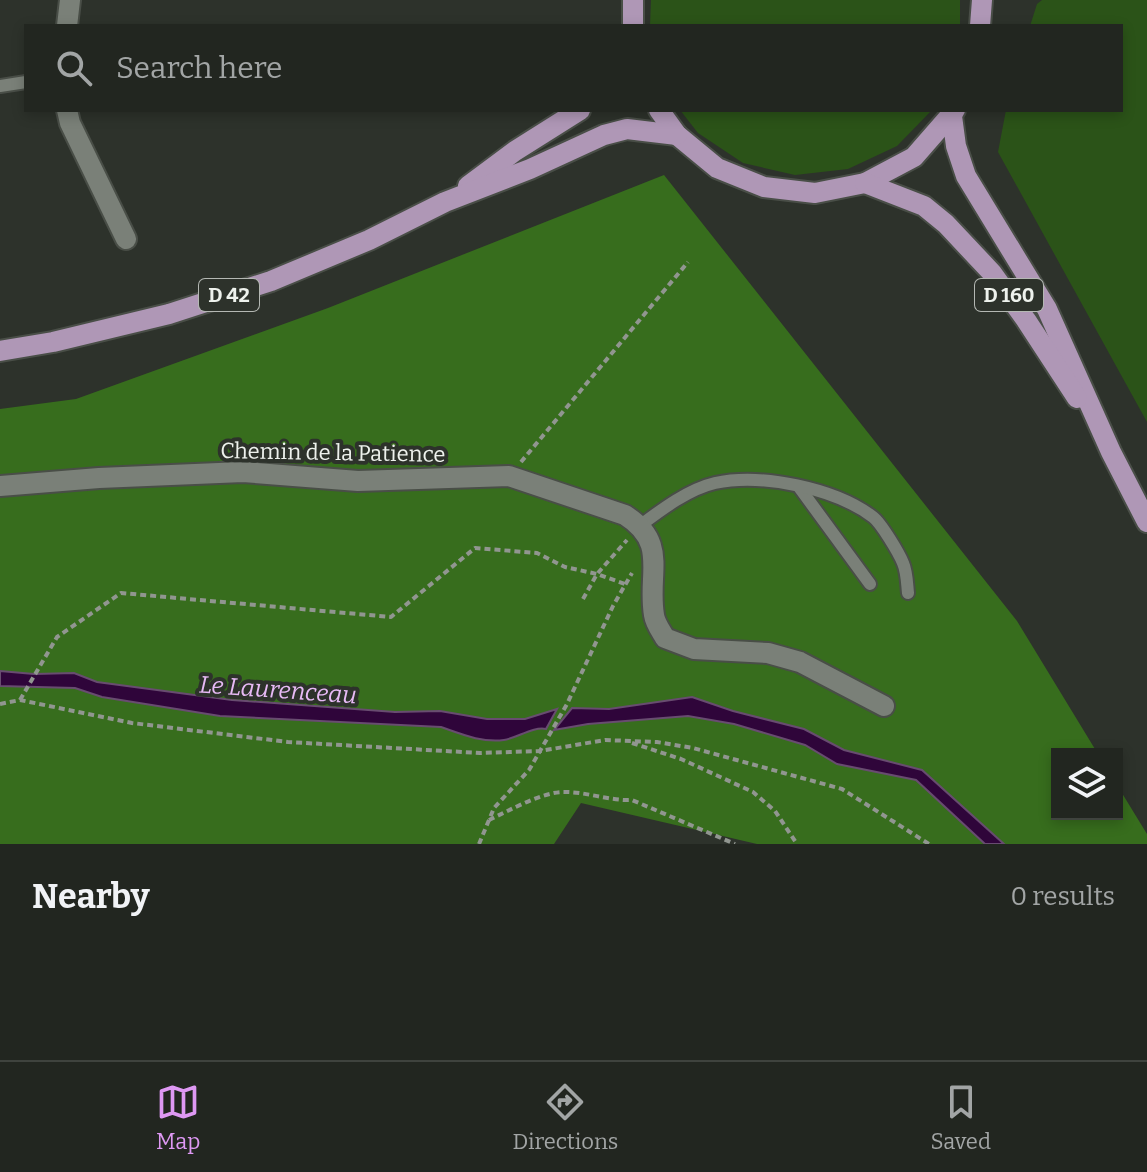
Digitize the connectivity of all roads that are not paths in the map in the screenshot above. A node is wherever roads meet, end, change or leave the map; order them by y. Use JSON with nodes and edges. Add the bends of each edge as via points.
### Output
{"nodes":[{"id":1,"x":70,"y":0,"type":"edge"},
{"id":2,"x":633,"y":0,"type":"edge"},
{"id":3,"x":982,"y":0,"type":"edge"},
{"id":4,"x":67,"y":24,"type":"edge"},
{"id":5,"x":633,"y":24,"type":"edge"},
{"id":6,"x":980,"y":24,"type":"edge"},
{"id":7,"x":24,"y":82,"type":"edge"},
{"id":8,"x":0,"y":86,"type":"edge"},
{"id":9,"x":67,"y":112,"type":"edge"},
{"id":10,"x":577,"y":112,"type":"edge"},
{"id":11,"x":660,"y":112,"type":"edge"},
{"id":12,"x":953,"y":113,"type":"edge"},
{"id":13,"x":677,"y":135,"type":"junction"},
{"id":14,"x":865,"y":183,"type":"junction"},
{"id":15,"x":445,"y":202,"type":"junction"},
{"id":16,"x":126,"y":239,"type":"dead end"},
{"id":17,"x":0,"y":351,"type":"edge"},
{"id":18,"x":1111,"y":452,"type":"junction"},
{"id":19,"x":0,"y":486,"type":"edge"},
{"id":20,"x":799,"y":487,"type":"junction"},
{"id":21,"x":1147,"y":522,"type":"edge"},
{"id":22,"x":646,"y":533,"type":"junction"},
{"id":23,"x":870,"y":584,"type":"dead end"},
{"id":24,"x":908,"y":593,"type":"dead end"},
{"id":25,"x":884,"y":706,"type":"dead end"}],
"edges":[{"from":1,"to":4,"type":"street"},
{"from":2,"to":5,"type":"main road"},
{"from":3,"to":6,"type":"main road"},
{"from":7,"to":8,"type":"lane"},
{"from":9,"to":16,"type":"street"},
{"from":10,"to":15,"type":"main road","number":"D 42"},
{"from":11,"to":13,"type":"main road"},
{"from":12,"to":14,"type":"main road","via":[[914,157]]},
{"from":12,"to":18,"type":"main road","number":"D 160","via":[[966,176],[1047,309]]},
{"from":13,"to":14,"type":"main road","via":[[717,168],[764,187],[815,193]]},
{"from":13,"to":15,"type":"main road","number":"D 42","via":[[627,129],[604,135]]},
{"from":14,"to":18,"type":"main road","number":"D 160","via":[[924,206],[992,273]]},
{"from":15,"to":17,"type":"main road","number":"D 42","via":[[271,281],[169,314]]},
{"from":18,"to":21,"type":"main road","number":"D 160"},
{"from":19,"to":22,"type":"street","name":"Chemin de la Patience","via":[[243,472],[358,481],[509,476],[625,515]]},
{"from":20,"to":22,"type":"lane","via":[[747,478],[712,484],[664,508]]},
{"from":20,"to":23,"type":"lane"},
{"from":20,"to":24,"type":"lane","via":[[842,499],[875,518],[904,563]]},
{"from":22,"to":25,"type":"street","via":[[654,618],[665,638],[694,649],[768,653],[800,662]]}]}
